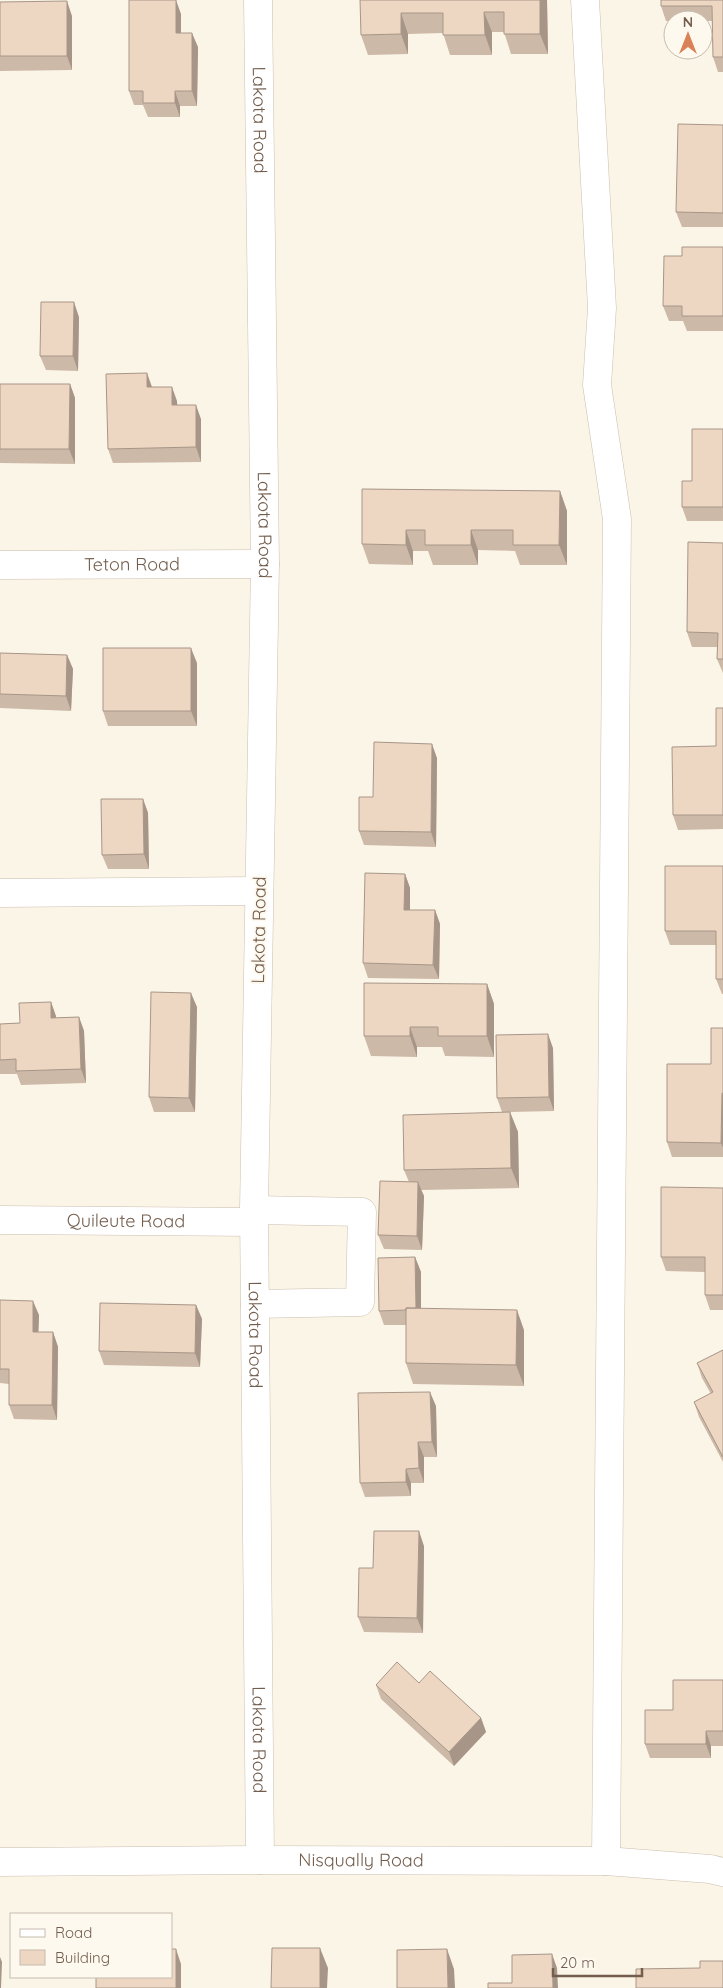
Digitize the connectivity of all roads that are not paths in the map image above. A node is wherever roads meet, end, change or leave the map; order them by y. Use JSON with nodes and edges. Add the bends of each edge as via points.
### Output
{"nodes":[{"id":1,"x":258,"y":0,"type":"edge"},
{"id":2,"x":585,"y":0,"type":"edge"},
{"id":3,"x":0,"y":564,"type":"edge"},
{"id":4,"x":265,"y":564,"type":"junction"},
{"id":5,"x":259,"y":890,"type":"junction"},
{"id":6,"x":0,"y":893,"type":"edge"},
{"id":7,"x":254,"y":1216,"type":"junction"},
{"id":8,"x":0,"y":1220,"type":"edge"},
{"id":9,"x":254,"y":1304,"type":"junction"},
{"id":10,"x":260,"y":1860,"type":"junction"},
{"id":11,"x":606,"y":1861,"type":"junction"},
{"id":12,"x":0,"y":1862,"type":"edge"},
{"id":13,"x":723,"y":1872,"type":"edge"}],
"edges":[{"from":1,"to":4,"type":"street","name":"Lakota Road"},
{"from":2,"to":11,"type":"street","via":[[602,308],[597,386],[617,519]]},
{"from":3,"to":4,"type":"street","name":"Teton Road"},
{"from":4,"to":5,"type":"street","name":"Lakota Road"},
{"from":5,"to":6,"type":"street"},
{"from":5,"to":7,"type":"street","name":"Lakota Road"},
{"from":7,"to":8,"type":"street","name":"Quileute Road"},
{"from":7,"to":9,"type":"street","name":"Lakota Road"},
{"from":7,"to":9,"type":"street","name":"Quileute Road","via":[[362,1212],[360,1302]]},
{"from":9,"to":10,"type":"street","name":"Lakota Road"},
{"from":10,"to":11,"type":"street","name":"Nisqually Road"},
{"from":10,"to":12,"type":"street","name":"Nisqually Road"},
{"from":11,"to":13,"type":"street","name":"Nisqually Road"}]}
